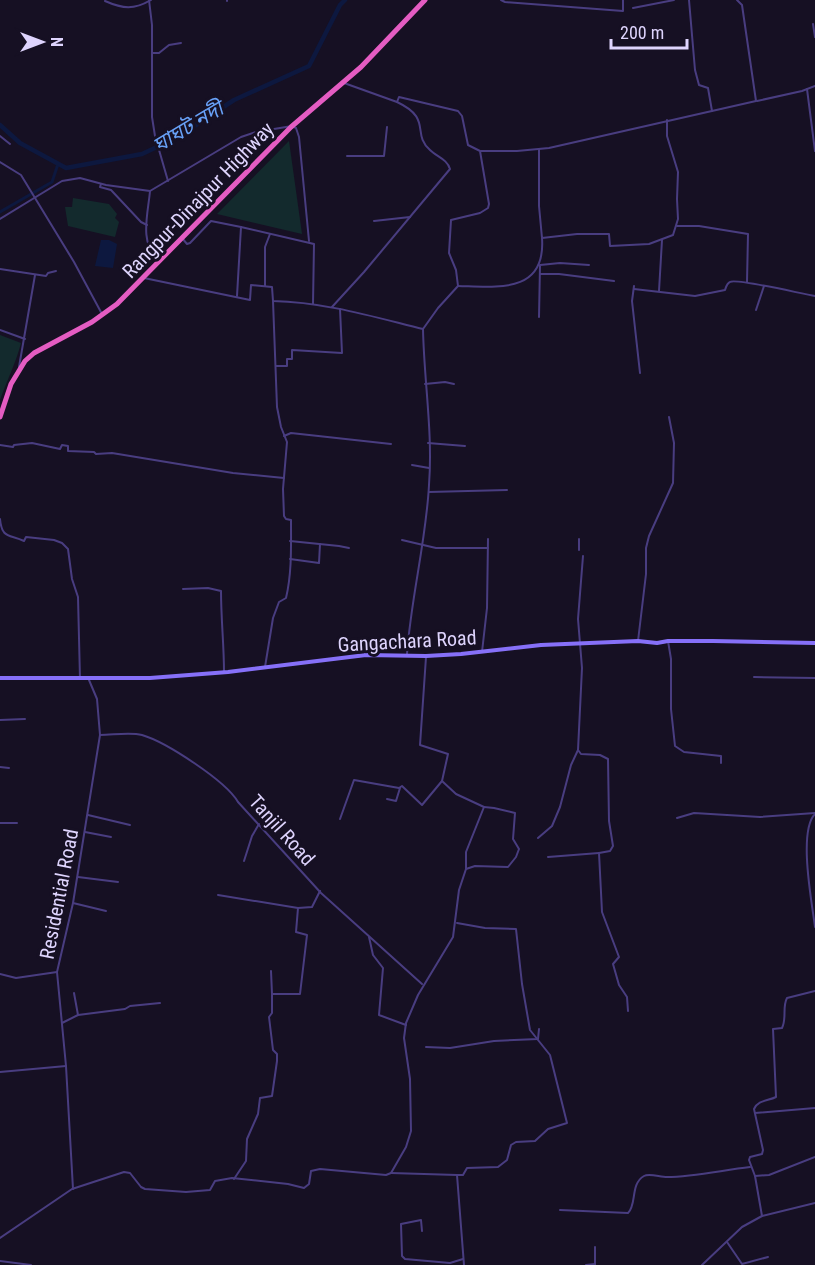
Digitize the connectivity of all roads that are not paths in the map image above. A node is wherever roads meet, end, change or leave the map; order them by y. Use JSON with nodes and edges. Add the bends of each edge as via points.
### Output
{"nodes":[{"id":1,"x":150,"y":0,"type":"edge"},
{"id":2,"x":425,"y":0,"type":"edge"},
{"id":3,"x":501,"y":0,"type":"edge"},
{"id":4,"x":623,"y":0,"type":"edge"},
{"id":5,"x":674,"y":0,"type":"edge"},
{"id":6,"x":689,"y":0,"type":"edge"},
{"id":7,"x":737,"y":0,"type":"edge"},
{"id":8,"x":105,"y":1,"type":"edge"},
{"id":9,"x":649,"y":2,"type":"edge"},
{"id":10,"x":633,"y":8,"type":"dead end"},
{"id":11,"x":813,"y":24,"type":"dead end"},
{"id":12,"x":815,"y":37,"type":"edge"},
{"id":13,"x":181,"y":44,"type":"dead end"},
{"id":14,"x":152,"y":53,"type":"junction"},
{"id":15,"x":343,"y":82,"type":"junction"},
{"id":16,"x":815,"y":86,"type":"edge"},
{"id":17,"x":807,"y":89,"type":"junction"},
{"id":18,"x":756,"y":101,"type":"junction"},
{"id":19,"x":397,"y":102,"type":"junction"},
{"id":20,"x":712,"y":111,"type":"junction"},
{"id":21,"x":667,"y":120,"type":"junction"},
{"id":22,"x":292,"y":126,"type":"junction"},
{"id":23,"x":387,"y":127,"type":"dead end"},
{"id":24,"x":0,"y":136,"type":"edge"},
{"id":25,"x":10,"y":144,"type":"dead end"},
{"id":26,"x":539,"y":149,"type":"junction"},
{"id":27,"x":480,"y":151,"type":"junction"},
{"id":28,"x":815,"y":151,"type":"edge"},
{"id":29,"x":347,"y":156,"type":"dead end"},
{"id":30,"x":0,"y":162,"type":"edge"},
{"id":31,"x":168,"y":181,"type":"junction"},
{"id":32,"x":100,"y":184,"type":"junction"},
{"id":33,"x":150,"y":191,"type":"junction"},
{"id":34,"x":35,"y":197,"type":"junction"},
{"id":35,"x":410,"y":218,"type":"junction"},
{"id":36,"x":0,"y":219,"type":"edge"},
{"id":37,"x":374,"y":221,"type":"dead end"},
{"id":38,"x":147,"y":225,"type":"junction"},
{"id":39,"x":676,"y":226,"type":"junction"},
{"id":40,"x":241,"y":227,"type":"junction"},
{"id":41,"x":270,"y":234,"type":"junction"},
{"id":42,"x":182,"y":238,"type":"junction"},
{"id":43,"x":542,"y":238,"type":"junction"},
{"id":44,"x":662,"y":240,"type":"junction"},
{"id":45,"x":309,"y":241,"type":"junction"},
{"id":46,"x":160,"y":261,"type":"junction"},
{"id":47,"x":589,"y":266,"type":"dead end"},
{"id":48,"x":0,"y":269,"type":"edge"},
{"id":49,"x":56,"y":271,"type":"dead end"},
{"id":50,"x":540,"y":274,"type":"junction"},
{"id":51,"x":35,"y":275,"type":"junction"},
{"id":52,"x":144,"y":278,"type":"junction"},
{"id":53,"x":614,"y":281,"type":"dead end"},
{"id":54,"x":747,"y":282,"type":"junction"},
{"id":55,"x":265,"y":286,"type":"junction"},
{"id":56,"x":458,"y":286,"type":"junction"},
{"id":57,"x":764,"y":286,"type":"junction"},
{"id":58,"x":659,"y":291,"type":"junction"},
{"id":59,"x":815,"y":296,"type":"edge"},
{"id":60,"x":237,"y":298,"type":"junction"},
{"id":61,"x":273,"y":301,"type":"junction"},
{"id":62,"x":313,"y":304,"type":"junction"},
{"id":63,"x":332,"y":307,"type":"junction"},
{"id":64,"x":340,"y":309,"type":"junction"},
{"id":65,"x":756,"y":310,"type":"dead end"},
{"id":66,"x":102,"y":316,"type":"junction"},
{"id":67,"x":538,"y":317,"type":"dead end"},
{"id":68,"x":423,"y":329,"type":"junction"},
{"id":69,"x":0,"y":330,"type":"edge"},
{"id":70,"x":25,"y":339,"type":"junction"},
{"id":71,"x":276,"y":366,"type":"junction"},
{"id":72,"x":18,"y":370,"type":"junction"},
{"id":73,"x":640,"y":373,"type":"dead end"},
{"id":74,"x":425,"y":384,"type":"junction"},
{"id":75,"x":454,"y":384,"type":"dead end"},
{"id":76,"x":0,"y":417,"type":"edge"},
{"id":77,"x":669,"y":417,"type":"dead end"},
{"id":78,"x":284,"y":436,"type":"junction"},
{"id":79,"x":428,"y":443,"type":"junction"},
{"id":80,"x":391,"y":444,"type":"dead end"},
{"id":81,"x":0,"y":445,"type":"edge"},
{"id":82,"x":465,"y":446,"type":"dead end"},
{"id":83,"x":412,"y":465,"type":"dead end"},
{"id":84,"x":429,"y":468,"type":"junction"},
{"id":85,"x":284,"y":477,"type":"junction"},
{"id":86,"x":507,"y":490,"type":"dead end"},
{"id":87,"x":429,"y":492,"type":"junction"},
{"id":88,"x":0,"y":519,"type":"edge"},
{"id":89,"x":488,"y":538,"type":"dead end"},
{"id":90,"x":579,"y":539,"type":"dead end"},
{"id":91,"x":402,"y":540,"type":"dead end"},
{"id":92,"x":290,"y":542,"type":"junction"},
{"id":93,"x":320,"y":544,"type":"junction"},
{"id":94,"x":422,"y":544,"type":"junction"},
{"id":95,"x":488,"y":548,"type":"junction"},
{"id":96,"x":349,"y":549,"type":"dead end"},
{"id":97,"x":579,"y":550,"type":"dead end"},
{"id":98,"x":583,"y":556,"type":"dead end"},
{"id":99,"x":290,"y":559,"type":"junction"},
{"id":100,"x":183,"y":589,"type":"dead end"},
{"id":101,"x":638,"y":641,"type":"junction"},
{"id":102,"x":668,"y":641,"type":"junction"},
{"id":103,"x":815,"y":643,"type":"edge"},
{"id":104,"x":579,"y":645,"type":"junction"},
{"id":105,"x":482,"y":652,"type":"junction"},
{"id":106,"x":406,"y":655,"type":"junction"},
{"id":107,"x":426,"y":656,"type":"junction"},
{"id":108,"x":265,"y":668,"type":"junction"},
{"id":109,"x":224,"y":672,"type":"junction"},
{"id":110,"x":754,"y":676,"type":"dead end"},
{"id":111,"x":0,"y":678,"type":"edge"},
{"id":112,"x":815,"y":678,"type":"edge"},
{"id":113,"x":80,"y":679,"type":"junction"},
{"id":114,"x":88,"y":679,"type":"junction"},
{"id":115,"x":25,"y":719,"type":"dead end"},
{"id":116,"x":0,"y":720,"type":"edge"},
{"id":117,"x":100,"y":735,"type":"junction"},
{"id":118,"x":578,"y":750,"type":"junction"},
{"id":119,"x":721,"y":763,"type":"dead end"},
{"id":120,"x":0,"y":767,"type":"edge"},
{"id":121,"x":9,"y":768,"type":"dead end"},
{"id":122,"x":442,"y":781,"type":"junction"},
{"id":123,"x":401,"y":786,"type":"junction"},
{"id":124,"x":387,"y":799,"type":"dead end"},
{"id":125,"x":484,"y":807,"type":"junction"},
{"id":126,"x":815,"y":813,"type":"edge"},
{"id":127,"x":88,"y":815,"type":"junction"},
{"id":128,"x":678,"y":818,"type":"dead end"},
{"id":129,"x":340,"y":819,"type":"dead end"},
{"id":130,"x":0,"y":823,"type":"edge"},
{"id":131,"x":17,"y":823,"type":"dead end"},
{"id":132,"x":259,"y":824,"type":"junction"},
{"id":133,"x":130,"y":825,"type":"dead end"},
{"id":134,"x":85,"y":832,"type":"junction"},
{"id":135,"x":111,"y":837,"type":"dead end"},
{"id":136,"x":538,"y":838,"type":"dead end"},
{"id":137,"x":599,"y":853,"type":"junction"},
{"id":138,"x":548,"y":857,"type":"dead end"},
{"id":139,"x":244,"y":861,"type":"dead end"},
{"id":140,"x":466,"y":869,"type":"junction"},
{"id":141,"x":78,"y":877,"type":"junction"},
{"id":142,"x":118,"y":882,"type":"dead end"},
{"id":143,"x":320,"y":891,"type":"junction"},
{"id":144,"x":218,"y":895,"type":"dead end"},
{"id":145,"x":73,"y":903,"type":"junction"},
{"id":146,"x":298,"y":909,"type":"junction"},
{"id":147,"x":106,"y":911,"type":"dead end"},
{"id":148,"x":814,"y":914,"type":"edge"},
{"id":149,"x":456,"y":923,"type":"junction"},
{"id":150,"x":815,"y":927,"type":"edge"},
{"id":151,"x":369,"y":936,"type":"junction"},
{"id":152,"x":271,"y":971,"type":"dead end"},
{"id":153,"x":57,"y":972,"type":"junction"},
{"id":154,"x":0,"y":975,"type":"edge"},
{"id":155,"x":423,"y":985,"type":"junction"},
{"id":156,"x":815,"y":991,"type":"edge"},
{"id":157,"x":74,"y":993,"type":"dead end"},
{"id":158,"x":272,"y":994,"type":"junction"},
{"id":159,"x":160,"y":1004,"type":"dead end"},
{"id":160,"x":628,"y":1011,"type":"dead end"},
{"id":161,"x":78,"y":1015,"type":"junction"},
{"id":162,"x":62,"y":1023,"type":"junction"},
{"id":163,"x":406,"y":1025,"type":"junction"},
{"id":164,"x":539,"y":1029,"type":"dead end"},
{"id":165,"x":537,"y":1039,"type":"junction"},
{"id":166,"x":426,"y":1047,"type":"dead end"},
{"id":167,"x":66,"y":1066,"type":"junction"},
{"id":168,"x":0,"y":1072,"type":"edge"},
{"id":169,"x":815,"y":1108,"type":"edge"},
{"id":170,"x":756,"y":1113,"type":"junction"},
{"id":171,"x":815,"y":1157,"type":"edge"},
{"id":172,"x":750,"y":1167,"type":"junction"},
{"id":173,"x":391,"y":1173,"type":"junction"},
{"id":174,"x":458,"y":1175,"type":"junction"},
{"id":175,"x":755,"y":1176,"type":"junction"},
{"id":176,"x":234,"y":1179,"type":"junction"},
{"id":177,"x":73,"y":1189,"type":"junction"},
{"id":178,"x":815,"y":1203,"type":"edge"},
{"id":179,"x":560,"y":1210,"type":"dead end"},
{"id":180,"x":762,"y":1216,"type":"junction"},
{"id":181,"x":422,"y":1231,"type":"dead end"},
{"id":182,"x":0,"y":1238,"type":"edge"},
{"id":183,"x":727,"y":1242,"type":"junction"},
{"id":184,"x":595,"y":1247,"type":"dead end"},
{"id":185,"x":768,"y":1257,"type":"dead end"},
{"id":186,"x":464,"y":1259,"type":"junction"},
{"id":187,"x":0,"y":1261,"type":"edge"},
{"id":188,"x":595,"y":1264,"type":"edge"},
{"id":189,"x":31,"y":1265,"type":"edge"},
{"id":190,"x":464,"y":1265,"type":"edge"},
{"id":191,"x":586,"y":1265,"type":"edge"},
{"id":192,"x":702,"y":1265,"type":"edge"}],
"edges":[{"from":1,"to":8,"type":"street","via":[[132,8],[120,8]]},
{"from":1,"to":14,"type":"street"},
{"from":2,"to":15,"type":"highway","name":"Rangpur-Dinajpur Highway"},
{"from":3,"to":4,"type":"street","via":[[623,11]]},
{"from":5,"to":9,"type":"street"},
{"from":6,"to":20,"type":"street","via":[[695,70],[699,85],[708,88]]},
{"from":7,"to":18,"type":"street","via":[[742,5]]},
{"from":9,"to":10,"type":"street"},
{"from":11,"to":12,"type":"street"},
{"from":13,"to":14,"type":"street"},
{"from":14,"to":31,"type":"street","via":[[152,117]]},
{"from":15,"to":19,"type":"street"},
{"from":15,"to":22,"type":"highway","name":"Rangpur-Dinajpur Highway"},
{"from":16,"to":17,"type":"street"},
{"from":17,"to":18,"type":"street"},
{"from":17,"to":28,"type":"street"},
{"from":18,"to":20,"type":"street"},
{"from":19,"to":27,"type":"street","via":[[399,97],[458,111],[468,145]]},
{"from":19,"to":35,"type":"street","via":[[417,116],[424,142],[450,169]]},
{"from":20,"to":21,"type":"street"},
{"from":21,"to":26,"type":"street"},
{"from":21,"to":39,"type":"street","via":[[667,136],[678,172]]},
{"from":22,"to":31,"type":"street","via":[[241,137]]},
{"from":22,"to":42,"type":"highway","name":"Rangpur-Dinajpur Highway"},
{"from":22,"to":45,"type":"street","via":[[299,136]]},
{"from":23,"to":29,"type":"street","via":[[384,156]]},
{"from":24,"to":25,"type":"street"},
{"from":26,"to":27,"type":"street"},
{"from":26,"to":43,"type":"street"},
{"from":27,"to":56,"type":"street","via":[[488,208],[450,222],[449,253]]},
{"from":30,"to":34,"type":"street","via":[[21,175]]},
{"from":31,"to":33,"type":"street"},
{"from":32,"to":33,"type":"street"},
{"from":32,"to":34,"type":"street","via":[[80,178],[62,181]]},
{"from":32,"to":38,"type":"street"},
{"from":33,"to":38,"type":"street"},
{"from":34,"to":36,"type":"street"},
{"from":34,"to":66,"type":"street"},
{"from":35,"to":37,"type":"street"},
{"from":35,"to":63,"type":"street"},
{"from":38,"to":46,"type":"street","via":[[149,248]]},
{"from":39,"to":44,"type":"street","via":[[673,235]]},
{"from":39,"to":54,"type":"street","via":[[748,234]]},
{"from":40,"to":41,"type":"street"},
{"from":40,"to":42,"type":"street","via":[[211,221],[190,243]]},
{"from":40,"to":60,"type":"street"},
{"from":41,"to":45,"type":"street"},
{"from":41,"to":55,"type":"street","via":[[265,247]]},
{"from":42,"to":46,"type":"highway","name":"Rangpur-Dinajpur Highway"},
{"from":43,"to":44,"type":"street","via":[[609,234],[610,246]]},
{"from":43,"to":56,"type":"street","via":[[540,265],[521,283]]},
{"from":44,"to":58,"type":"street"},
{"from":45,"to":62,"type":"street","via":[[315,251]]},
{"from":46,"to":52,"type":"highway","name":"Rangpur-Dinajpur Highway"},
{"from":47,"to":50,"type":"street","via":[[540,265]]},
{"from":48,"to":51,"type":"street"},
{"from":49,"to":51,"type":"street"},
{"from":50,"to":53,"type":"street"},
{"from":50,"to":67,"type":"street"},
{"from":51,"to":70,"type":"street"},
{"from":52,"to":60,"type":"street"},
{"from":52,"to":66,"type":"highway","name":"Rangpur-Dinajpur Highway"},
{"from":54,"to":57,"type":"street"},
{"from":54,"to":58,"type":"street","via":[[731,281],[725,290],[695,296]]},
{"from":55,"to":60,"type":"street","via":[[251,285],[250,300]]},
{"from":55,"to":61,"type":"street","via":[[272,287]]},
{"from":56,"to":68,"type":"street"},
{"from":57,"to":59,"type":"street"},
{"from":57,"to":65,"type":"street"},
{"from":58,"to":73,"type":"street","via":[[634,288]]},
{"from":61,"to":62,"type":"street"},
{"from":61,"to":71,"type":"street"},
{"from":62,"to":63,"type":"street"},
{"from":63,"to":64,"type":"street"},
{"from":64,"to":68,"type":"street"},
{"from":64,"to":71,"type":"street","via":[[342,353],[292,351],[287,366]]},
{"from":66,"to":72,"type":"highway","name":"Rangpur-Dinajpur Highway","via":[[34,353]]},
{"from":68,"to":74,"type":"street"},
{"from":69,"to":70,"type":"street"},
{"from":70,"to":72,"type":"street"},
{"from":71,"to":78,"type":"street","via":[[277,407]]},
{"from":72,"to":76,"type":"highway","name":"Rangpur-Dinajpur Highway"},
{"from":74,"to":75,"type":"street"},
{"from":74,"to":79,"type":"street"},
{"from":77,"to":101,"type":"street","via":[[674,443],[673,483],[646,548]]},
{"from":78,"to":80,"type":"street","via":[[291,433]]},
{"from":78,"to":85,"type":"street"},
{"from":79,"to":82,"type":"street"},
{"from":79,"to":84,"type":"street"},
{"from":81,"to":85,"type":"street","via":[[32,443],[60,449],[62,445],[68,446],[68,451],[112,453],[232,473]]},
{"from":83,"to":84,"type":"street"},
{"from":84,"to":87,"type":"street"},
{"from":85,"to":92,"type":"street","via":[[284,516],[291,520]]},
{"from":86,"to":87,"type":"street"},
{"from":87,"to":94,"type":"street"},
{"from":88,"to":113,"type":"street","via":[[1,530],[7,536],[24,541],[26,537],[54,540],[68,549],[78,597]]},
{"from":89,"to":95,"type":"street"},
{"from":90,"to":97,"type":"street"},
{"from":91,"to":94,"type":"street"},
{"from":92,"to":93,"type":"street"},
{"from":92,"to":99,"type":"street"},
{"from":93,"to":96,"type":"street"},
{"from":93,"to":99,"type":"street","via":[[319,563]]},
{"from":94,"to":95,"type":"street"},
{"from":94,"to":106,"type":"street"},
{"from":95,"to":105,"type":"street"},
{"from":98,"to":104,"type":"street"},
{"from":99,"to":108,"type":"street","via":[[290,584],[273,618]]},
{"from":100,"to":109,"type":"street","via":[[221,591]]},
{"from":101,"to":102,"type":"main road","name":"Gangachara Road"},
{"from":101,"to":104,"type":"main road","name":"Gangachara Road"},
{"from":102,"to":103,"type":"main road","name":"Gangachara Road"},
{"from":102,"to":119,"type":"street","via":[[675,746],[684,752],[721,756]]},
{"from":104,"to":105,"type":"main road","name":"Gangachara Road"},
{"from":104,"to":118,"type":"street","via":[[582,668]]},
{"from":105,"to":107,"type":"main road","name":"Gangachara Road"},
{"from":106,"to":107,"type":"main road","name":"Gangachara Road"},
{"from":106,"to":108,"type":"main road","name":"Gangachara Road","via":[[366,655]]},
{"from":107,"to":122,"type":"street","via":[[419,743],[448,754]]},
{"from":108,"to":109,"type":"main road","name":"Gangachara Road"},
{"from":109,"to":114,"type":"main road","name":"Gangachara Road"},
{"from":110,"to":112,"type":"street"},
{"from":111,"to":113,"type":"main road","name":"Gangachara Road"},
{"from":113,"to":114,"type":"main road","name":"Gangachara Road"},
{"from":114,"to":117,"type":"street","name":"Residential Road","via":[[97,699]]},
{"from":115,"to":116,"type":"street"},
{"from":117,"to":127,"type":"street","name":"Residential Road"},
{"from":117,"to":132,"type":"street","name":"Tanjil Road","via":[[141,735],[174,749],[234,795]]},
{"from":118,"to":136,"type":"street","via":[[552,826]]},
{"from":118,"to":137,"type":"street","via":[[608,759],[613,846],[610,851]]},
{"from":120,"to":121,"type":"street"},
{"from":122,"to":123,"type":"street","via":[[422,805]]},
{"from":122,"to":125,"type":"street","via":[[456,794]]},
{"from":123,"to":124,"type":"street","via":[[396,801]]},
{"from":123,"to":129,"type":"street","via":[[354,780]]},
{"from":125,"to":140,"type":"street","via":[[466,852]]},
{"from":125,"to":140,"type":"street","via":[[515,813],[513,839],[519,849],[508,867]]},
{"from":126,"to":128,"type":"street","via":[[694,813]]},
{"from":126,"to":148,"type":"street","via":[[808,829],[807,852]]},
{"from":127,"to":133,"type":"street"},
{"from":127,"to":134,"type":"street","name":"Residential Road"},
{"from":130,"to":131,"type":"street"},
{"from":132,"to":139,"type":"street"},
{"from":132,"to":143,"type":"street","name":"Tanjil Road"},
{"from":134,"to":135,"type":"street"},
{"from":134,"to":141,"type":"street","name":"Residential Road"},
{"from":137,"to":138,"type":"street"},
{"from":137,"to":160,"type":"street","via":[[602,912],[619,957],[613,964],[627,997]]},
{"from":140,"to":149,"type":"street","via":[[459,890]]},
{"from":141,"to":142,"type":"street"},
{"from":141,"to":145,"type":"street","name":"Residential Road"},
{"from":143,"to":146,"type":"street","via":[[312,907]]},
{"from":143,"to":151,"type":"street","name":"Tanjil Road"},
{"from":144,"to":146,"type":"street"},
{"from":145,"to":147,"type":"street"},
{"from":145,"to":153,"type":"street","name":"Residential Road"},
{"from":146,"to":158,"type":"street","via":[[296,932],[307,935],[300,994]]},
{"from":148,"to":150,"type":"street"},
{"from":149,"to":155,"type":"street","via":[[453,937]]},
{"from":149,"to":165,"type":"street","via":[[516,929],[530,1030]]},
{"from":151,"to":155,"type":"street","name":"Tanjil Road"},
{"from":151,"to":163,"type":"street","via":[[373,955],[383,968],[379,1015]]},
{"from":152,"to":158,"type":"street"},
{"from":153,"to":154,"type":"street","via":[[16,978]]},
{"from":153,"to":162,"type":"street","name":"Residential Road"},
{"from":155,"to":163,"type":"street"},
{"from":156,"to":170,"type":"street","via":[[790,996],[785,1001],[785,1023],[782,1028],[773,1029],[776,1097],[758,1103]]},
{"from":157,"to":161,"type":"street"},
{"from":158,"to":176,"type":"street","via":[[269,1017],[277,1061],[272,1096],[260,1098],[247,1139],[246,1161]]},
{"from":159,"to":161,"type":"street"},
{"from":161,"to":162,"type":"street"},
{"from":162,"to":167,"type":"street","name":"Residential Road"},
{"from":163,"to":173,"type":"street","via":[[411,1131]]},
{"from":164,"to":165,"type":"street"},
{"from":165,"to":166,"type":"street"},
{"from":165,"to":174,"type":"street","via":[[550,1055],[567,1123],[548,1129],[534,1142],[511,1145],[507,1160],[498,1167],[467,1168]]},
{"from":167,"to":168,"type":"street"},
{"from":167,"to":177,"type":"street","name":"Residential Road"},
{"from":169,"to":170,"type":"street"},
{"from":170,"to":172,"type":"street","via":[[764,1150],[750,1157]]},
{"from":171,"to":175,"type":"street","via":[[769,1175]]},
{"from":172,"to":175,"type":"street"},
{"from":172,"to":179,"type":"street","via":[[669,1177],[646,1175],[635,1189],[628,1213]]},
{"from":173,"to":174,"type":"street"},
{"from":173,"to":176,"type":"street","via":[[313,1170],[306,1187],[300,1188]]},
{"from":174,"to":186,"type":"street"},
{"from":175,"to":180,"type":"street"},
{"from":176,"to":177,"type":"street","via":[[215,1181],[210,1190],[152,1190],[141,1187],[130,1173],[124,1172]]},
{"from":177,"to":182,"type":"street"},
{"from":178,"to":180,"type":"street"},
{"from":180,"to":183,"type":"street","via":[[742,1227]]},
{"from":181,"to":186,"type":"street","via":[[421,1220],[401,1224],[405,1259],[450,1263]]},
{"from":183,"to":185,"type":"street","via":[[742,1264]]},
{"from":183,"to":192,"type":"street"},
{"from":184,"to":188,"type":"street"},
{"from":186,"to":190,"type":"street"},
{"from":187,"to":189,"type":"street"},
{"from":188,"to":191,"type":"street"}]}
